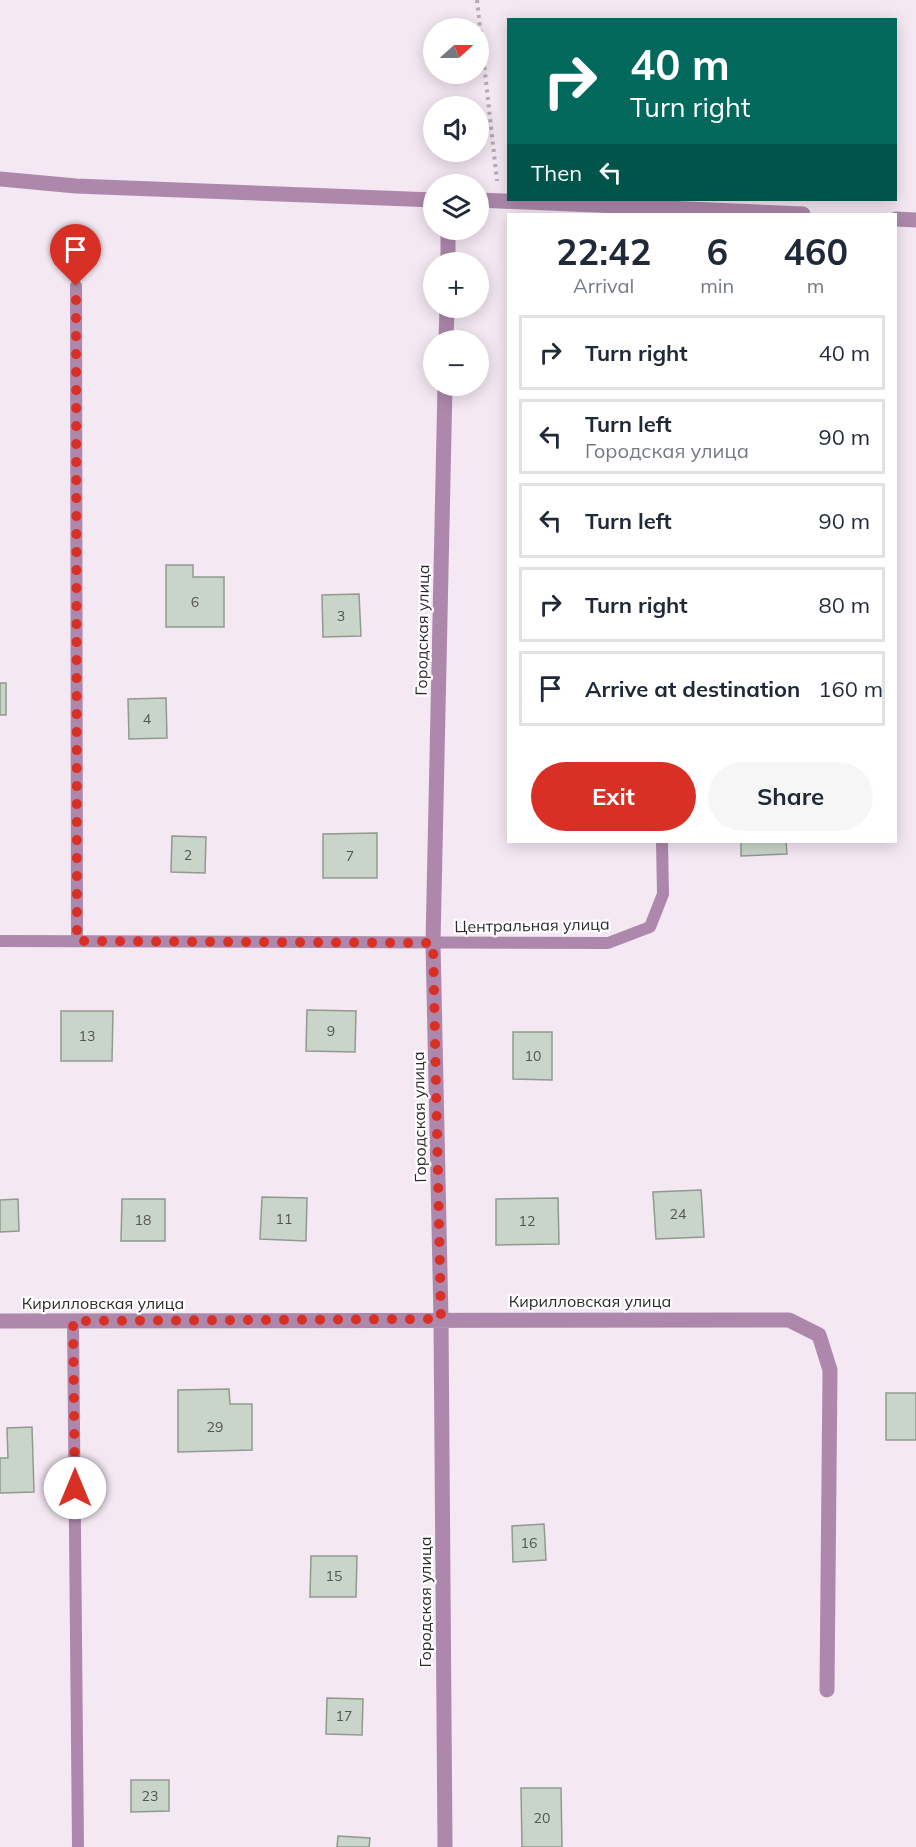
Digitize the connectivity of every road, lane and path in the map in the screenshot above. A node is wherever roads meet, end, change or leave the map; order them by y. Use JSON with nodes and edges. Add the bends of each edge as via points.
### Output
{"nodes":[{"id":1,"x":477,"y":0,"type":"edge"},
{"id":2,"x":0,"y":179,"type":"edge"},
{"id":3,"x":423,"y":200,"type":"edge"},
{"id":4,"x":489,"y":200,"type":"edge"},
{"id":5,"x":499,"y":200,"type":"junction"},
{"id":6,"x":507,"y":200,"type":"edge"},
{"id":7,"x":521,"y":201,"type":"edge"},
{"id":8,"x":781,"y":213,"type":"edge"},
{"id":9,"x":897,"y":219,"type":"edge"},
{"id":10,"x":916,"y":220,"type":"edge"},
{"id":11,"x":76,"y":286,"type":"dead end"},
{"id":12,"x":445,"y":396,"type":"edge"},
{"id":13,"x":662,"y":843,"type":"edge"},
{"id":14,"x":77,"y":941,"type":"junction"},
{"id":15,"x":0,"y":942,"type":"edge"},
{"id":16,"x":433,"y":943,"type":"junction"},
{"id":17,"x":441,"y":1319,"type":"junction"},
{"id":18,"x":0,"y":1321,"type":"edge"},
{"id":19,"x":73,"y":1321,"type":"junction"},
{"id":20,"x":827,"y":1690,"type":"dead end"},
{"id":21,"x":78,"y":1847,"type":"edge"},
{"id":22,"x":445,"y":1847,"type":"edge"}],
"edges":[{"from":1,"to":5,"type":"path"},
{"from":2,"to":3,"type":"street"},
{"from":4,"to":5,"type":"street"},
{"from":5,"to":6,"type":"street"},
{"from":7,"to":8,"type":"street"},
{"from":9,"to":10,"type":"street"},
{"from":11,"to":14,"type":"lane"},
{"from":12,"to":16,"type":"street","name":"Городская улица"},
{"from":13,"to":16,"type":"lane","name":"Центральная улица","via":[[663,894],[650,927],[608,943]]},
{"from":14,"to":15,"type":"lane","name":"Центральная улица"},
{"from":14,"to":16,"type":"lane","name":"Центральная улица"},
{"from":16,"to":17,"type":"street","name":"Городская улица"},
{"from":17,"to":19,"type":"street","name":"Кирилловская улица"},
{"from":17,"to":20,"type":"street","name":"Кирилловская улица","via":[[789,1320],[819,1335],[830,1370]]},
{"from":17,"to":22,"type":"street","name":"Городская улица"},
{"from":18,"to":19,"type":"street","name":"Кирилловская улица"},
{"from":19,"to":21,"type":"lane"}]}
